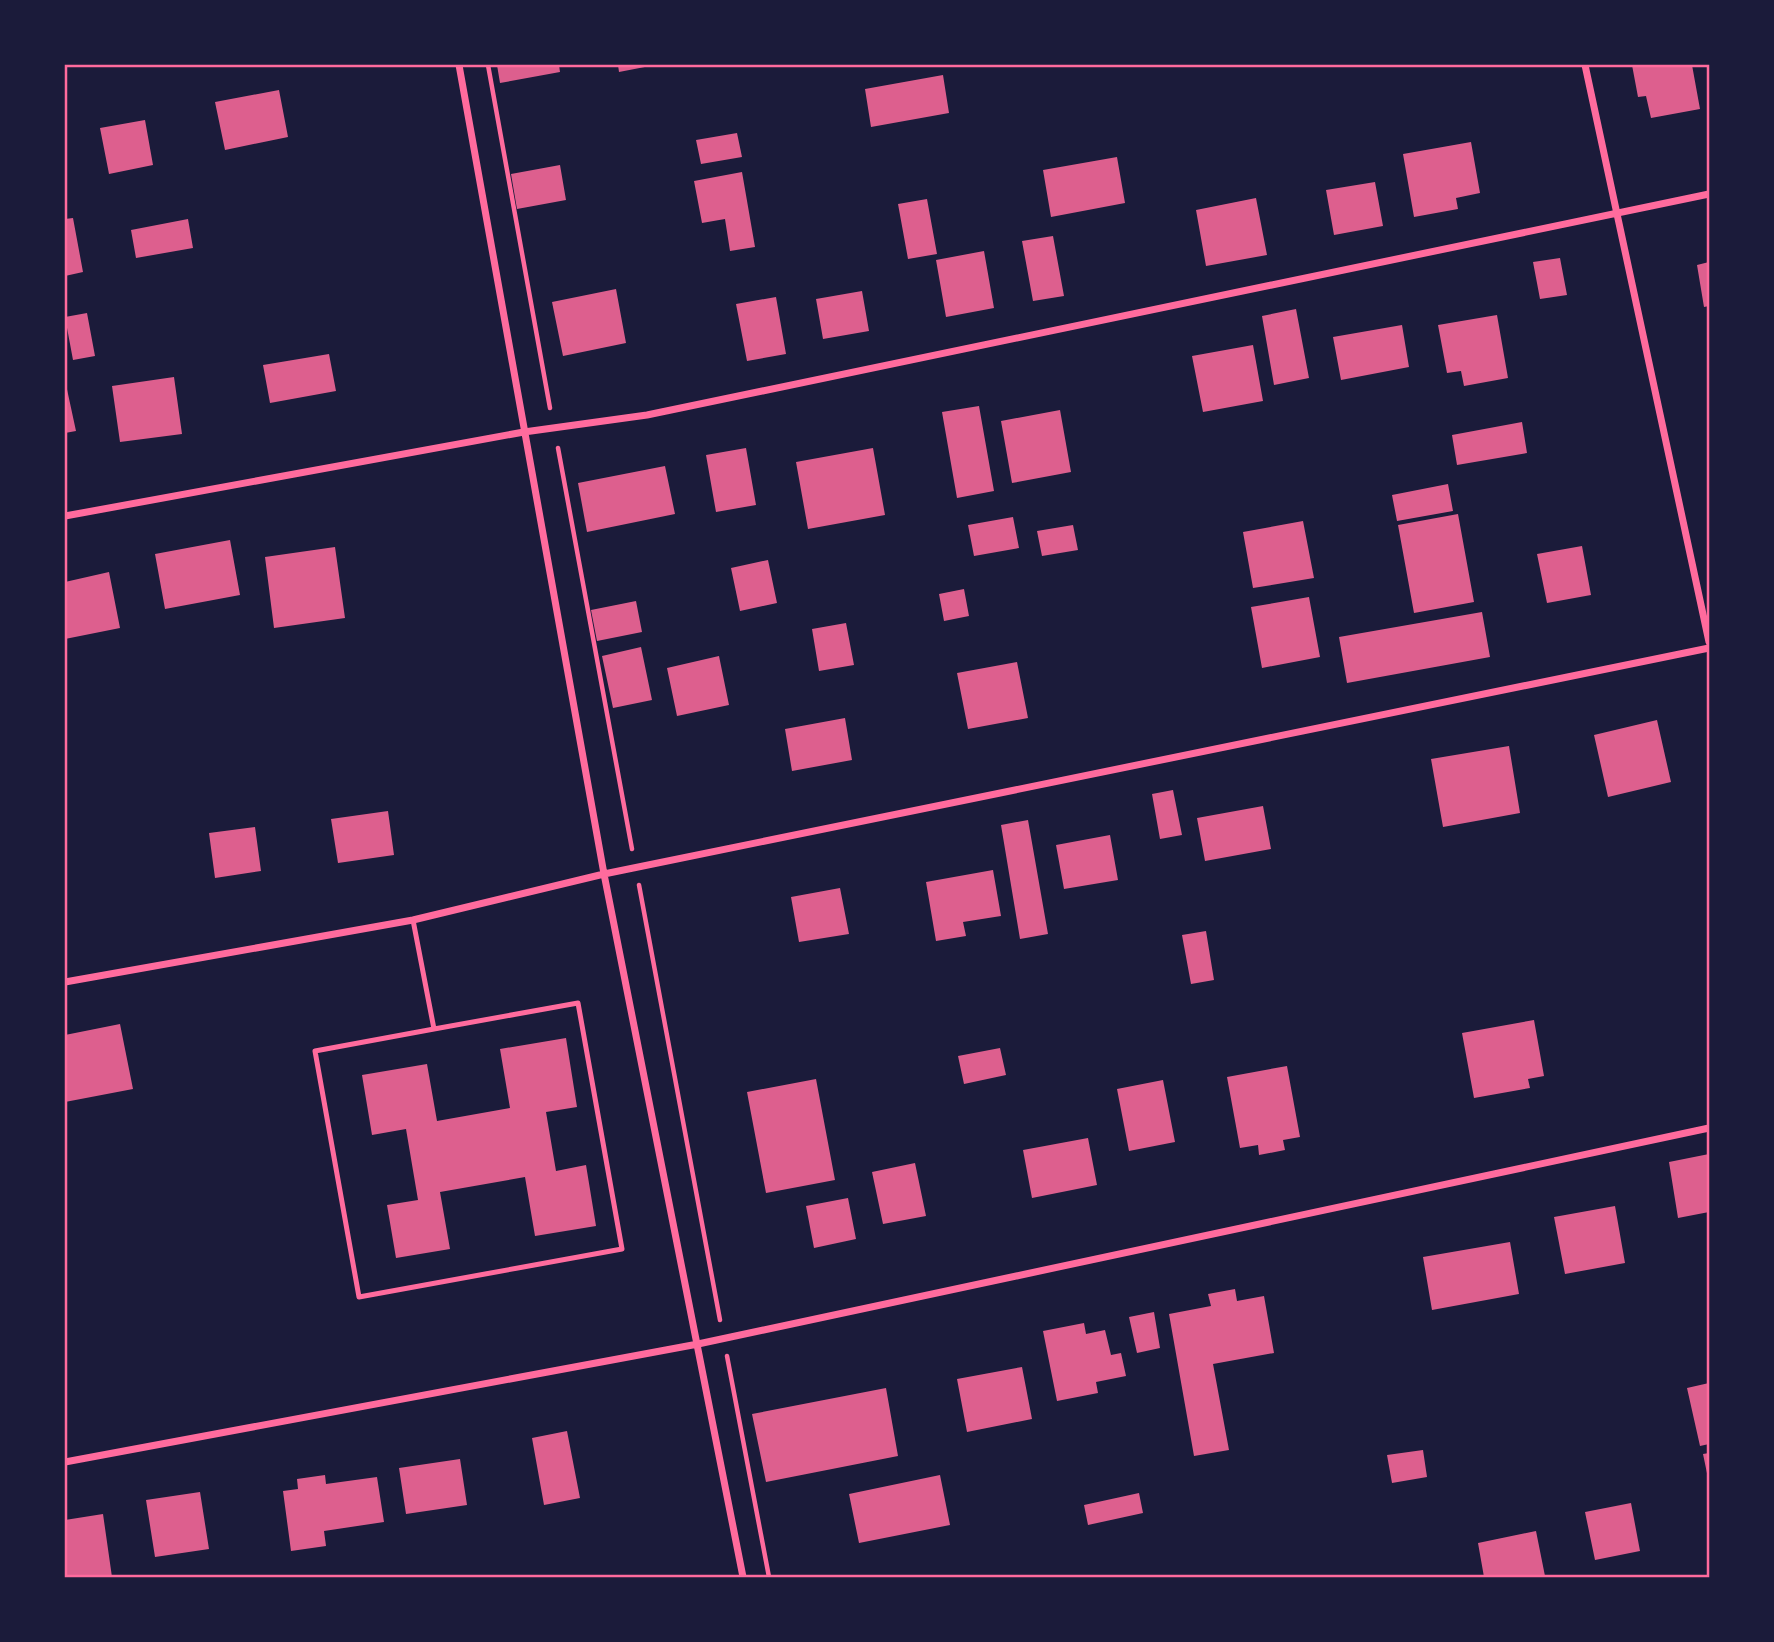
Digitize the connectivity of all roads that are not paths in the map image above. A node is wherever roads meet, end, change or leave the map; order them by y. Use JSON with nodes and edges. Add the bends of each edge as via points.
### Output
{"nodes":[{"id":1,"x":459,"y":65,"type":"edge"},
{"id":2,"x":1585,"y":65,"type":"edge"},
{"id":3,"x":1709,"y":194,"type":"edge"},
{"id":4,"x":1616,"y":213,"type":"junction"},
{"id":5,"x":524,"y":432,"type":"junction"},
{"id":6,"x":65,"y":516,"type":"edge"},
{"id":7,"x":1709,"y":642,"type":"edge"},
{"id":8,"x":1709,"y":648,"type":"edge"},
{"id":9,"x":604,"y":873,"type":"junction"},
{"id":10,"x":413,"y":920,"type":"junction"},
{"id":11,"x":65,"y":982,"type":"edge"},
{"id":12,"x":434,"y":1029,"type":"junction"},
{"id":13,"x":1709,"y":1128,"type":"edge"},
{"id":14,"x":698,"y":1343,"type":"junction"},
{"id":15,"x":65,"y":1462,"type":"edge"},
{"id":16,"x":743,"y":1577,"type":"edge"}],
"edges":[{"from":1,"to":5,"type":"street"},
{"from":2,"to":4,"type":"street"},
{"from":3,"to":4,"type":"street"},
{"from":4,"to":5,"type":"street","via":[[647,415]]},
{"from":4,"to":7,"type":"street"},
{"from":5,"to":6,"type":"street"},
{"from":5,"to":9,"type":"street"},
{"from":8,"to":9,"type":"street"},
{"from":9,"to":10,"type":"street"},
{"from":9,"to":14,"type":"street"},
{"from":10,"to":11,"type":"street"},
{"from":10,"to":12,"type":"lane"},
{"from":12,"to":12,"type":"lane","via":[[315,1051],[359,1297],[622,1249],[578,1003]]},
{"from":13,"to":14,"type":"street"},
{"from":14,"to":15,"type":"street"},
{"from":14,"to":16,"type":"street"}]}
